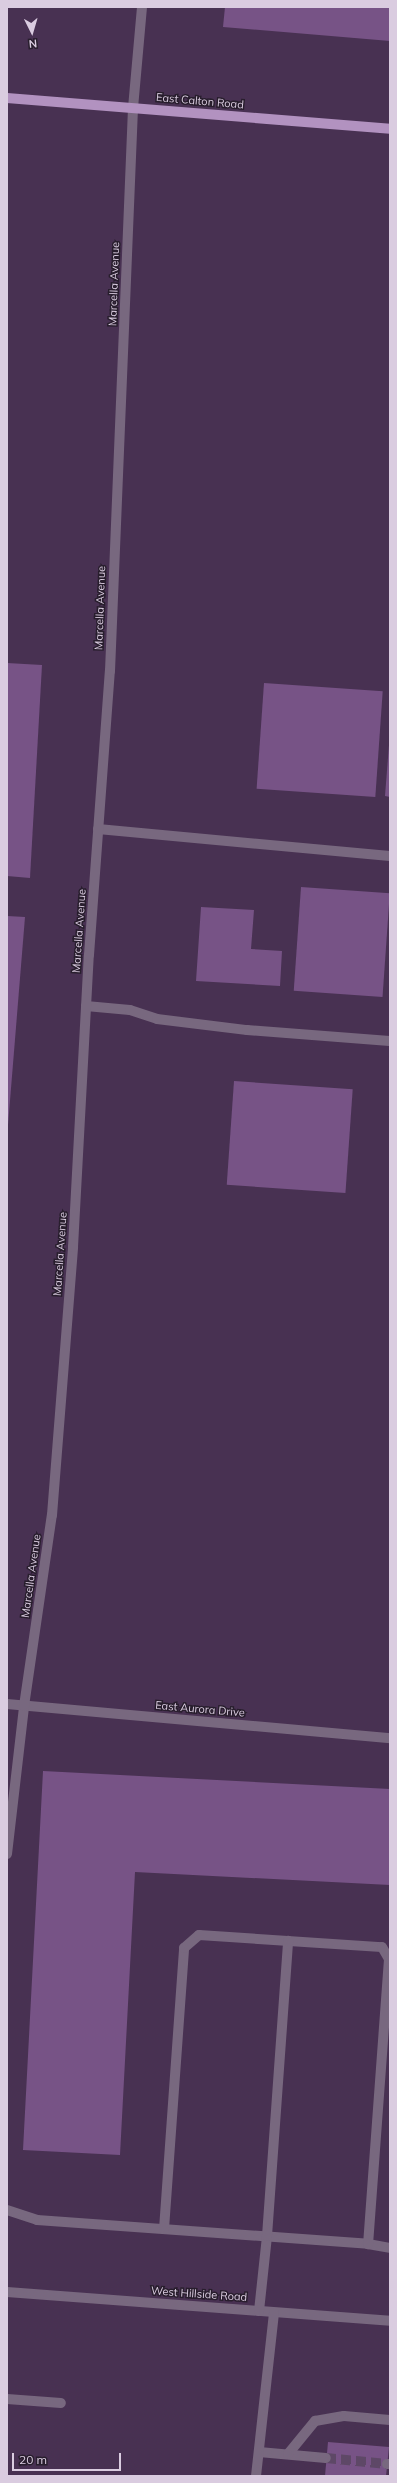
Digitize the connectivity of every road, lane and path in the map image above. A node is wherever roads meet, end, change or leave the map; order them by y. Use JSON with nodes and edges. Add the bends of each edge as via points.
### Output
{"nodes":[{"id":1,"x":142,"y":7,"type":"edge"},
{"id":2,"x":7,"y":98,"type":"edge"},
{"id":3,"x":133,"y":108,"type":"junction"},
{"id":4,"x":390,"y":129,"type":"edge"},
{"id":5,"x":98,"y":829,"type":"junction"},
{"id":6,"x":390,"y":856,"type":"edge"},
{"id":7,"x":86,"y":1006,"type":"junction"},
{"id":8,"x":390,"y":1041,"type":"edge"},
{"id":9,"x":7,"y":1704,"type":"edge"},
{"id":10,"x":24,"y":1706,"type":"junction"},
{"id":11,"x":390,"y":1738,"type":"edge"},
{"id":12,"x":7,"y":1854,"type":"edge"},
{"id":13,"x":288,"y":1941,"type":"junction"},
{"id":14,"x":7,"y":2210,"type":"edge"},
{"id":15,"x":164,"y":2229,"type":"junction"},
{"id":16,"x":267,"y":2236,"type":"junction"},
{"id":17,"x":368,"y":2244,"type":"junction"},
{"id":18,"x":390,"y":2248,"type":"edge"},
{"id":19,"x":7,"y":2292,"type":"edge"},
{"id":20,"x":259,"y":2311,"type":"junction"},
{"id":21,"x":274,"y":2313,"type":"junction"},
{"id":22,"x":390,"y":2322,"type":"edge"},
{"id":23,"x":7,"y":2399,"type":"edge"},
{"id":24,"x":62,"y":2403,"type":"dead end"},
{"id":25,"x":390,"y":2420,"type":"edge"},
{"id":26,"x":259,"y":2452,"type":"junction"},
{"id":27,"x":288,"y":2454,"type":"junction"},
{"id":28,"x":326,"y":2458,"type":"tunnel mouth"},
{"id":29,"x":256,"y":2476,"type":"edge"}],
"edges":[{"from":1,"to":3,"type":"street","name":"Marcella Avenue"},
{"from":2,"to":3,"type":"main road","name":"East Calton Road"},
{"from":3,"to":4,"type":"main road","name":"East Calton Road"},
{"from":3,"to":5,"type":"street","name":"Marcella Avenue","via":[[110,671]]},
{"from":5,"to":6,"type":"street"},
{"from":5,"to":7,"type":"street","name":"Marcella Avenue"},
{"from":7,"to":8,"type":"street","via":[[130,1010],[157,1019],[247,1030]]},
{"from":7,"to":10,"type":"street","name":"Marcella Avenue","via":[[73,1247],[52,1515]]},
{"from":9,"to":10,"type":"street","name":"East Aurora Drive"},
{"from":10,"to":11,"type":"street","name":"East Aurora Drive"},
{"from":10,"to":12,"type":"street","name":"Marcella Avenue"},
{"from":13,"to":15,"type":"street","via":[[199,1935],[184,1948]]},
{"from":13,"to":16,"type":"street"},
{"from":13,"to":17,"type":"street","via":[[382,1947],[389,1959]]},
{"from":14,"to":15,"type":"street","via":[[37,2220]]},
{"from":15,"to":16,"type":"street"},
{"from":16,"to":17,"type":"street"},
{"from":16,"to":20,"type":"street"},
{"from":17,"to":18,"type":"street"},
{"from":19,"to":20,"type":"street","name":"West Hillside Road"},
{"from":20,"to":21,"type":"street","name":"West Hillside Road"},
{"from":21,"to":22,"type":"street","name":"West Hillside Road"},
{"from":21,"to":26,"type":"street"},
{"from":23,"to":24,"type":"street"},
{"from":25,"to":27,"type":"street","via":[[344,2416],[315,2421]]},
{"from":26,"to":27,"type":"street"},
{"from":26,"to":29,"type":"street"},
{"from":27,"to":28,"type":"street"}]}
